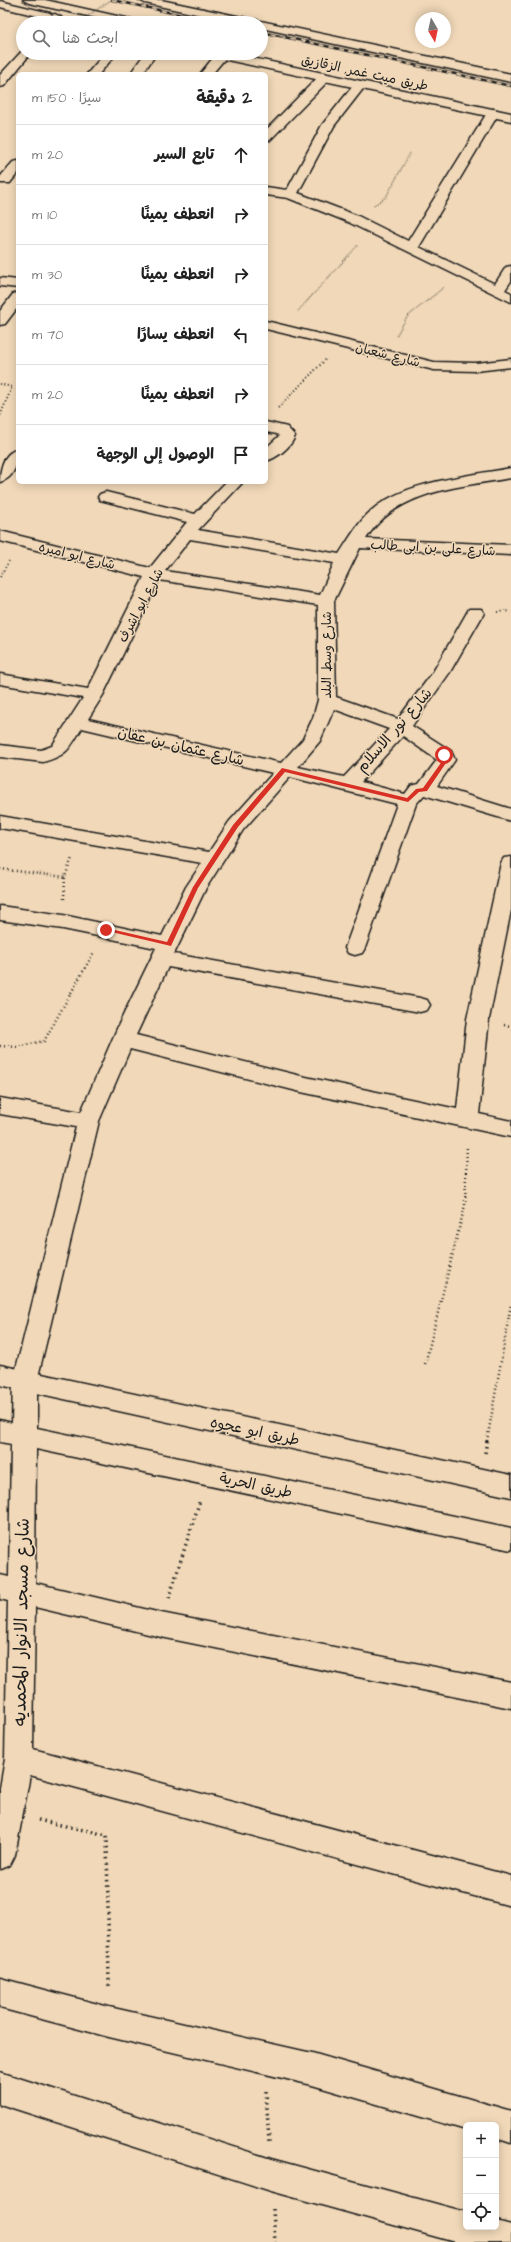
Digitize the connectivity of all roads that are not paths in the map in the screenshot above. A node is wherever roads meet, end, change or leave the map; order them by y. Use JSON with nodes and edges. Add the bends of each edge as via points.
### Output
{"nodes":[{"id":1,"x":29,"y":0,"type":"edge"},
{"id":2,"x":145,"y":0,"type":"edge"},
{"id":3,"x":0,"y":4,"type":"edge"},
{"id":4,"x":225,"y":5,"type":"dead end"},
{"id":5,"x":216,"y":15,"type":"junction"},
{"id":6,"x":40,"y":16,"type":"edge"},
{"id":7,"x":103,"y":16,"type":"edge"},
{"id":8,"x":221,"y":16,"type":"edge"},
{"id":9,"x":268,"y":26,"type":"edge"},
{"id":10,"x":19,"y":60,"type":"edge"},
{"id":11,"x":105,"y":60,"type":"edge"},
{"id":12,"x":146,"y":60,"type":"edge"},
{"id":13,"x":214,"y":60,"type":"edge"},
{"id":14,"x":246,"y":60,"type":"edge"},
{"id":15,"x":95,"y":72,"type":"edge"},
{"id":16,"x":137,"y":72,"type":"edge"},
{"id":17,"x":207,"y":72,"type":"edge"},
{"id":18,"x":325,"y":77,"type":"junction"},
{"id":19,"x":511,"y":78,"type":"edge"},
{"id":20,"x":0,"y":83,"type":"edge"},
{"id":21,"x":360,"y":85,"type":"junction"},
{"id":22,"x":472,"y":96,"type":"dead end"},
{"id":23,"x":511,"y":105,"type":"edge"},
{"id":24,"x":493,"y":113,"type":"junction"},
{"id":25,"x":511,"y":117,"type":"edge"},
{"id":26,"x":268,"y":135,"type":"edge"},
{"id":27,"x":16,"y":168,"type":"edge"},
{"id":28,"x":8,"y":180,"type":"edge"},
{"id":29,"x":268,"y":191,"type":"edge"},
{"id":30,"x":291,"y":195,"type":"junction"},
{"id":31,"x":411,"y":248,"type":"junction"},
{"id":32,"x":511,"y":270,"type":"edge"},
{"id":33,"x":0,"y":282,"type":"edge"},
{"id":34,"x":16,"y":284,"type":"edge"},
{"id":35,"x":498,"y":290,"type":"junction"},
{"id":36,"x":511,"y":298,"type":"edge"},
{"id":37,"x":16,"y":300,"type":"edge"},
{"id":38,"x":0,"y":322,"type":"edge"},
{"id":39,"x":268,"y":325,"type":"edge"},
{"id":40,"x":511,"y":363,"type":"edge"},
{"id":41,"x":268,"y":427,"type":"edge"},
{"id":42,"x":268,"y":454,"type":"edge"},
{"id":43,"x":16,"y":457,"type":"edge"},
{"id":44,"x":511,"y":473,"type":"edge"},
{"id":45,"x":0,"y":477,"type":"edge"},
{"id":46,"x":233,"y":484,"type":"edge"},
{"id":47,"x":106,"y":496,"type":"dead end"},
{"id":48,"x":200,"y":520,"type":"junction"},
{"id":49,"x":186,"y":533,"type":"junction"},
{"id":50,"x":0,"y":536,"type":"edge"},
{"id":51,"x":355,"y":543,"type":"junction"},
{"id":52,"x":511,"y":550,"type":"edge"},
{"id":53,"x":344,"y":560,"type":"junction"},
{"id":54,"x":154,"y":574,"type":"junction"},
{"id":55,"x":326,"y":601,"type":"junction"},
{"id":56,"x":475,"y":613,"type":"dead end"},
{"id":57,"x":0,"y":679,"type":"edge"},
{"id":58,"x":94,"y":695,"type":"junction"},
{"id":59,"x":327,"y":700,"type":"junction"},
{"id":60,"x":78,"y":722,"type":"junction"},
{"id":61,"x":401,"y":727,"type":"junction"},
{"id":62,"x":0,"y":752,"type":"edge"},
{"id":63,"x":284,"y":770,"type":"junction"},
{"id":64,"x":348,"y":784,"type":"junction"},
{"id":65,"x":425,"y":789,"type":"junction"},
{"id":66,"x":408,"y":800,"type":"junction"},
{"id":67,"x":511,"y":815,"type":"edge"},
{"id":68,"x":0,"y":822,"type":"edge"},
{"id":69,"x":214,"y":859,"type":"junction"},
{"id":70,"x":511,"y":863,"type":"edge"},
{"id":71,"x":0,"y":913,"type":"edge"},
{"id":72,"x":355,"y":948,"type":"dead end"},
{"id":73,"x":166,"y":952,"type":"junction"},
{"id":74,"x":420,"y":1005,"type":"dead end"},
{"id":75,"x":125,"y":1040,"type":"junction"},
{"id":76,"x":0,"y":1106,"type":"edge"},
{"id":77,"x":467,"y":1120,"type":"junction"},
{"id":78,"x":88,"y":1121,"type":"junction"},
{"id":79,"x":511,"y":1129,"type":"edge"},
{"id":80,"x":0,"y":1375,"type":"edge"},
{"id":81,"x":25,"y":1381,"type":"junction"},
{"id":82,"x":12,"y":1433,"type":"edge"},
{"id":83,"x":511,"y":1486,"type":"edge"},
{"id":84,"x":511,"y":1539,"type":"edge"},
{"id":85,"x":11,"y":1590,"type":"edge"},
{"id":86,"x":511,"y":1695,"type":"edge"},
{"id":87,"x":19,"y":1759,"type":"junction"},
{"id":88,"x":0,"y":1855,"type":"edge"},
{"id":89,"x":511,"y":1891,"type":"edge"},
{"id":90,"x":0,"y":1993,"type":"edge"},
{"id":91,"x":0,"y":2088,"type":"edge"},
{"id":92,"x":511,"y":2127,"type":"edge"},
{"id":93,"x":511,"y":2241,"type":"edge"}],
"edges":[{"from":1,"to":7,"type":"main road"},
{"from":2,"to":5,"type":"main road"},
{"from":3,"to":6,"type":"main road"},
{"from":4,"to":5,"type":"main road"},
{"from":5,"to":8,"type":"main road"},
{"from":9,"to":19,"type":"main road"},
{"from":10,"to":20,"type":"main road"},
{"from":11,"to":15,"type":"main road"},
{"from":12,"to":16,"type":"main road"},
{"from":13,"to":17,"type":"main road"},
{"from":14,"to":18,"type":"main road","name":"طريق ميت غمر, الزقازيق"},
{"from":18,"to":21,"type":"main road","name":"طريق ميت غمر, الزقازيق"},
{"from":18,"to":26,"type":"main road"},
{"from":21,"to":24,"type":"main road","name":"طريق ميت غمر, الزقازيق"},
{"from":21,"to":30,"type":"main road","via":[[328,125]]},
{"from":22,"to":23,"type":"main road"},
{"from":24,"to":25,"type":"main road","name":"طريق ميت غمر, الزقازيق"},
{"from":24,"to":31,"type":"main road"},
{"from":27,"to":28,"type":"main road"},
{"from":29,"to":30,"type":"main road"},
{"from":30,"to":31,"type":"main road","via":[[353,219]]},
{"from":31,"to":35,"type":"main road"},
{"from":32,"to":35,"type":"main road"},
{"from":33,"to":34,"type":"main road"},
{"from":35,"to":36,"type":"main road"},
{"from":37,"to":38,"type":"main road"},
{"from":39,"to":40,"type":"main road","name":"شارع شعبان","via":[[434,366],[457,368]]},
{"from":41,"to":42,"type":"main road","via":[[282,430],[286,433],[287,439]]},
{"from":43,"to":45,"type":"main road"},
{"from":44,"to":51,"type":"main road","name":"شارع وسط البلد","via":[[448,484],[396,501],[378,513]]},
{"from":46,"to":48,"type":"main road","name":"شارع ابو اشرف"},
{"from":47,"to":48,"type":"main road"},
{"from":48,"to":49,"type":"main road","name":"شارع ابو اشرف"},
{"from":49,"to":53,"type":"main road"},
{"from":49,"to":54,"type":"main road","name":"شارع ابو اشرف"},
{"from":50,"to":54,"type":"main road","name":"شارع ابو اميره"},
{"from":51,"to":52,"type":"main road","name":"شارع على بن ابى طالب"},
{"from":51,"to":53,"type":"main road","name":"شارع وسط البلد"},
{"from":53,"to":55,"type":"main road","name":"شارع وسط البلد"},
{"from":54,"to":55,"type":"main road","name":"شارع ابو اميره"},
{"from":54,"to":58,"type":"main road","name":"شارع ابو اشرف"},
{"from":55,"to":59,"type":"main road","name":"شارع وسط البلد"},
{"from":56,"to":61,"type":"main road","name":"شارع نور الاسلام","via":[[444,670]]},
{"from":57,"to":58,"type":"main road"},
{"from":58,"to":60,"type":"main road","name":"شارع ابو اشرف"},
{"from":59,"to":61,"type":"main road"},
{"from":59,"to":63,"type":"main road","name":"شارع وسط البلد","via":[[311,741]]},
{"from":60,"to":62,"type":"main road","name":"شارع ابو اشرف","via":[[60,750],[50,755],[32,756]]},
{"from":60,"to":63,"type":"main road","name":"شارع عثمان بن عفان"},
{"from":61,"to":64,"type":"main road","name":"شارع نور الاسلام"},
{"from":61,"to":65,"type":"main road","via":[[446,757]]},
{"from":63,"to":64,"type":"main road","name":"شارع عثمان بن عفان"},
{"from":63,"to":69,"type":"main road","name":"شارع وسط البلد","via":[[236,826]]},
{"from":64,"to":66,"type":"main road","name":"شارع عثمان بن عفان"},
{"from":65,"to":66,"type":"main road","via":[[418,790]]},
{"from":65,"to":67,"type":"main road"},
{"from":66,"to":72,"type":"main road"},
{"from":68,"to":69,"type":"main road"},
{"from":69,"to":73,"type":"main road","name":"شارع وسط البلد","via":[[196,887]]},
{"from":70,"to":77,"type":"main road","via":[[478,1019]]},
{"from":71,"to":73,"type":"main road","via":[[106,930]]},
{"from":73,"to":74,"type":"main road"},
{"from":73,"to":75,"type":"main road","name":"شارع وسط البلد","via":[[130,1024]]},
{"from":75,"to":77,"type":"main road","via":[[301,1084]]},
{"from":75,"to":78,"type":"main road","name":"شارع وسط البلد"},
{"from":76,"to":78,"type":"main road"},
{"from":77,"to":79,"type":"main road"},
{"from":78,"to":81,"type":"main road","name":"شارع مسجد الانوار المحمديه"},
{"from":80,"to":81,"type":"main road","name":"طريق ابو عجوه"},
{"from":81,"to":82,"type":"main road","name":"شارع مسجد الانوار المحمديه"},
{"from":81,"to":83,"type":"main road","name":"طريق ابو عجوه"},
{"from":82,"to":84,"type":"main road","name":"طريق الحرية"},
{"from":82,"to":85,"type":"main road","name":"شارع مسجد الانوار المحمديه"},
{"from":85,"to":86,"type":"main road","via":[[161,1626]]},
{"from":85,"to":87,"type":"main road","name":"شارع مسجد الانوار المحمديه"},
{"from":87,"to":88,"type":"main road","name":"شارع مسجد الانوار المحمديه"},
{"from":87,"to":89,"type":"main road"},
{"from":90,"to":92,"type":"main road","via":[[109,2022],[312,2069]]},
{"from":91,"to":93,"type":"main road","via":[[271,2175]]}]}
